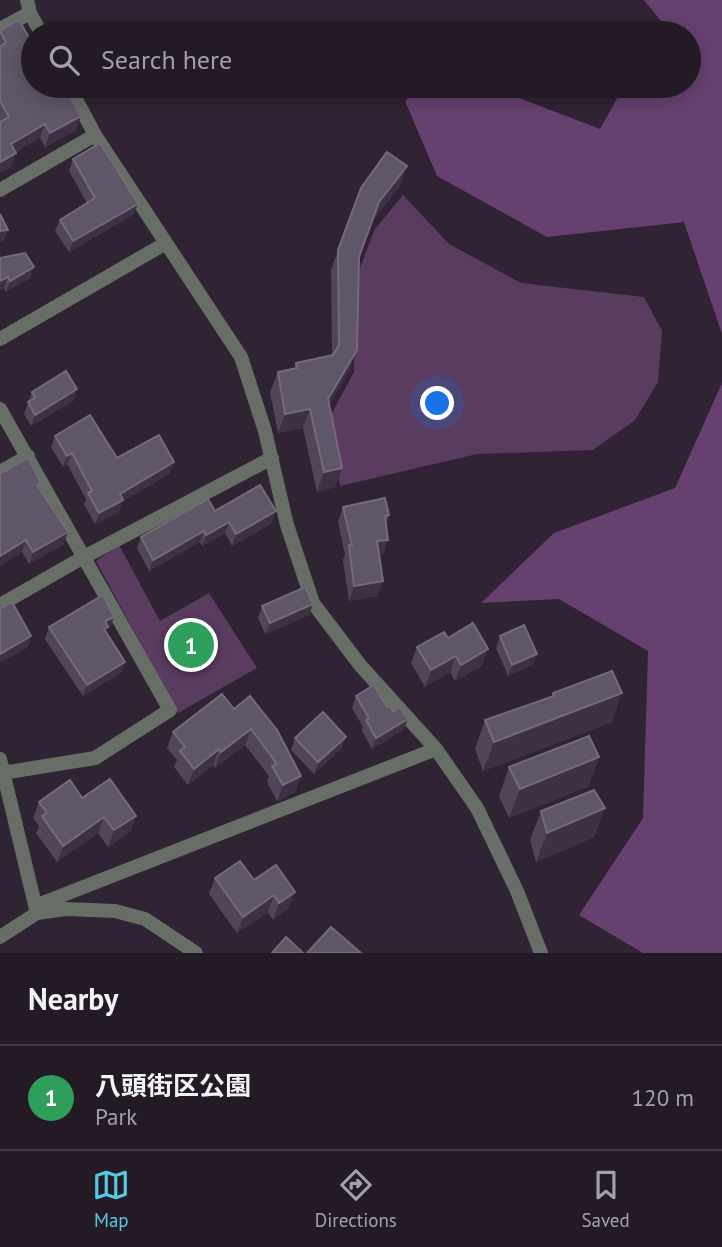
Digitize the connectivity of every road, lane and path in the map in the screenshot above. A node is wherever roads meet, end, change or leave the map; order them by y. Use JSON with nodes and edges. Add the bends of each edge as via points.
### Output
{"nodes":[{"id":1,"x":28,"y":6,"type":"edge"},
{"id":2,"x":0,"y":30,"type":"edge"},
{"id":3,"x":75,"y":98,"type":"edge"},
{"id":4,"x":95,"y":135,"type":"junction"},
{"id":5,"x":0,"y":190,"type":"edge"},
{"id":6,"x":166,"y":243,"type":"junction"},
{"id":7,"x":0,"y":339,"type":"edge"},
{"id":8,"x":0,"y":409,"type":"edge"},
{"id":9,"x":28,"y":456,"type":"junction"},
{"id":10,"x":272,"y":458,"type":"junction"},
{"id":11,"x":0,"y":472,"type":"edge"},
{"id":12,"x":82,"y":558,"type":"junction"},
{"id":13,"x":0,"y":605,"type":"edge"},
{"id":14,"x":436,"y":750,"type":"junction"},
{"id":15,"x":1,"y":766,"type":"edge"},
{"id":16,"x":36,"y":910,"type":"junction"},
{"id":17,"x":0,"y":937,"type":"edge"},
{"id":18,"x":195,"y":953,"type":"edge"},
{"id":19,"x":541,"y":953,"type":"edge"}],
"edges":[{"from":1,"to":2,"type":"street"},
{"from":3,"to":4,"type":"street"},
{"from":4,"to":5,"type":"street"},
{"from":4,"to":6,"type":"street"},
{"from":6,"to":7,"type":"street"},
{"from":6,"to":10,"type":"street","via":[[240,357]]},
{"from":8,"to":9,"type":"street"},
{"from":9,"to":11,"type":"street"},
{"from":9,"to":12,"type":"street"},
{"from":10,"to":12,"type":"street"},
{"from":10,"to":14,"type":"street","via":[[287,525],[313,603],[360,665]]},
{"from":12,"to":13,"type":"street"},
{"from":12,"to":15,"type":"street","via":[[170,710],[95,758]]},
{"from":14,"to":16,"type":"street"},
{"from":14,"to":19,"type":"street","via":[[477,808]]},
{"from":15,"to":16,"type":"street"},
{"from":16,"to":17,"type":"street"},
{"from":16,"to":18,"type":"street","via":[[115,911],[145,919]]}]}
